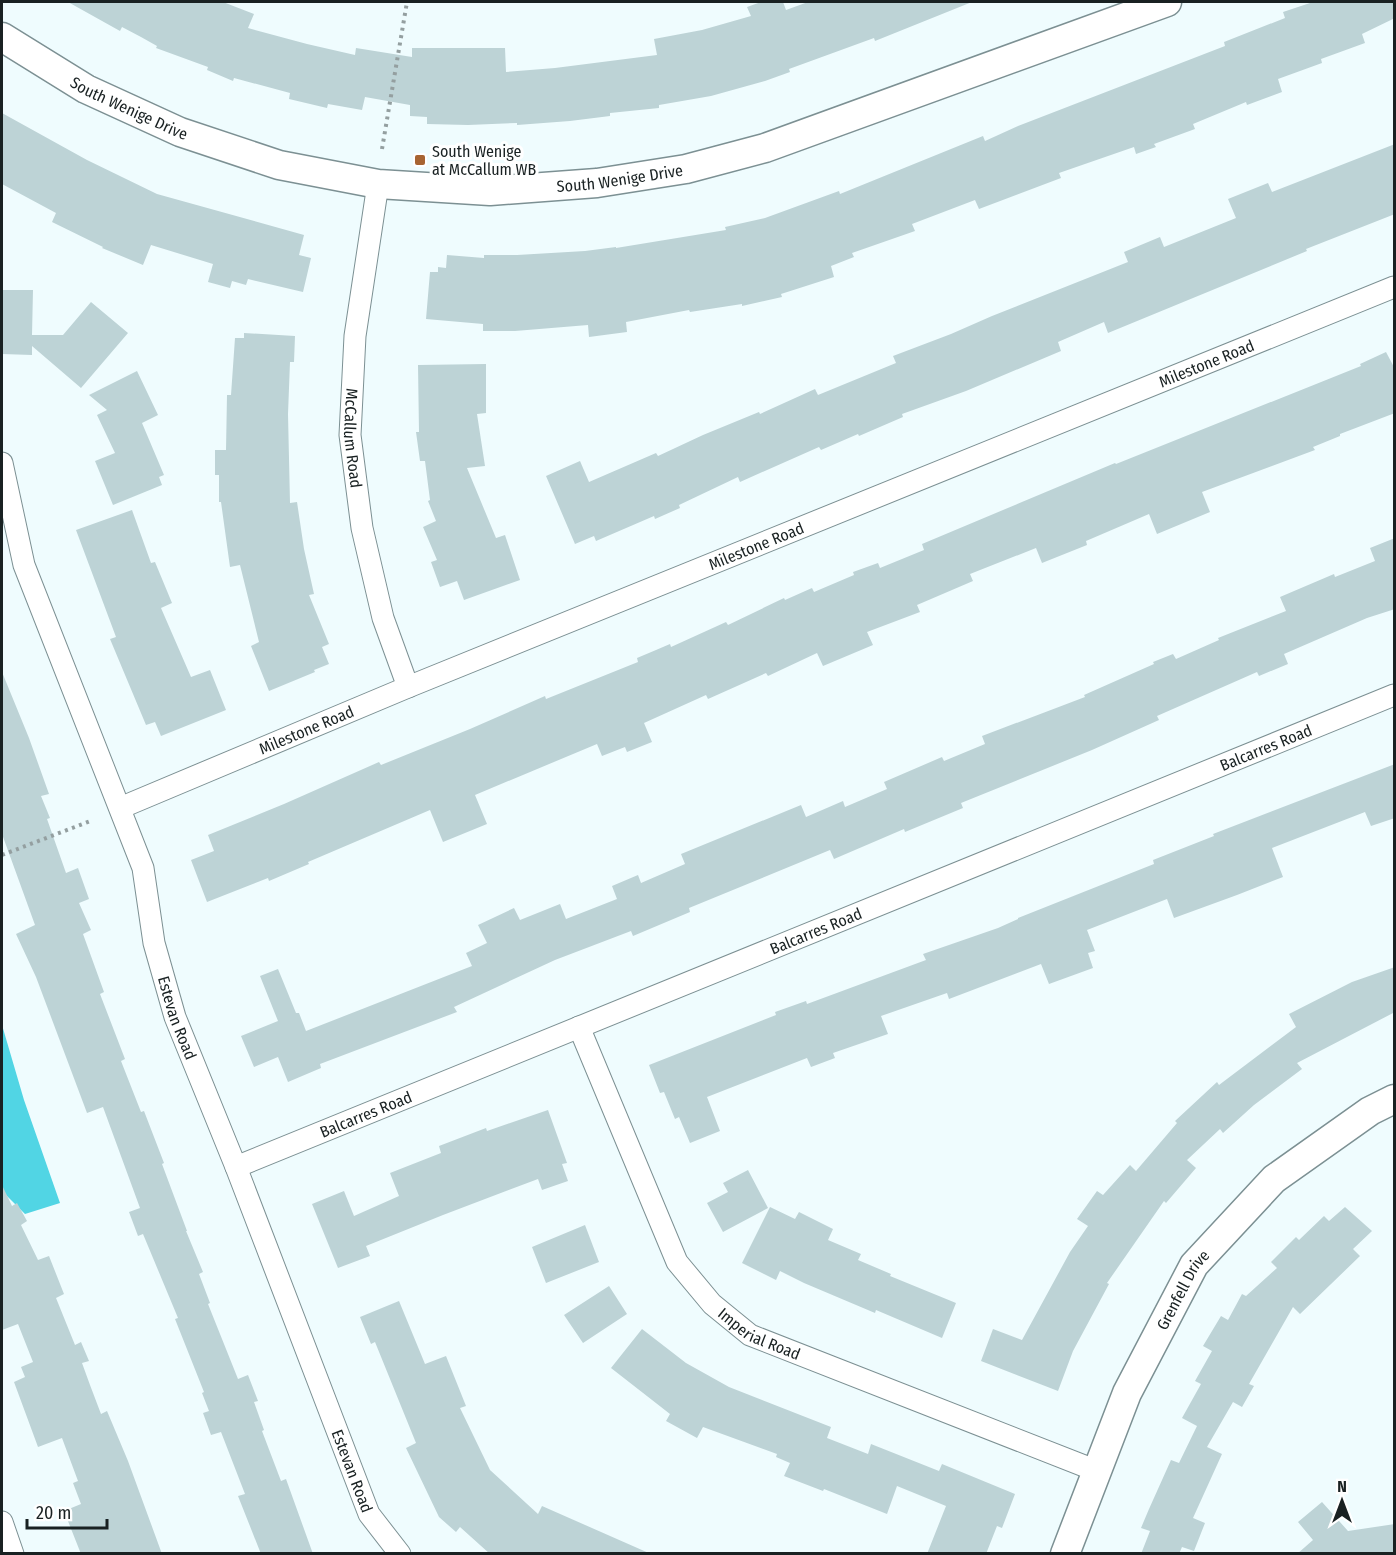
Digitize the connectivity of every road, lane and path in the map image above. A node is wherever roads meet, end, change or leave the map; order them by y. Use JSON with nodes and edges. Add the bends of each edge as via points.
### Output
{"nodes":[{"id":1,"x":407,"y":2,"type":"edge"},
{"id":2,"x":1167,"y":2,"type":"edge"},
{"id":3,"x":2,"y":37,"type":"edge"},
{"id":4,"x":382,"y":149,"type":"dead end"},
{"id":5,"x":378,"y":184,"type":"junction"},
{"id":6,"x":1395,"y":287,"type":"edge"},
{"id":7,"x":2,"y":463,"type":"edge"},
{"id":8,"x":408,"y":687,"type":"junction"},
{"id":9,"x":1395,"y":695,"type":"edge"},
{"id":10,"x":120,"y":808,"type":"junction"},
{"id":11,"x":93,"y":820,"type":"dead end"},
{"id":12,"x":2,"y":855,"type":"edge"},
{"id":13,"x":579,"y":1027,"type":"junction"},
{"id":14,"x":1395,"y":1099,"type":"edge"},
{"id":15,"x":236,"y":1167,"type":"junction"},
{"id":16,"x":1097,"y":1471,"type":"junction"},
{"id":17,"x":2,"y":1522,"type":"edge"},
{"id":18,"x":13,"y":1554,"type":"edge"},
{"id":19,"x":400,"y":1554,"type":"edge"},
{"id":20,"x":1065,"y":1554,"type":"edge"}],
"edges":[{"from":1,"to":4,"type":"path"},
{"from":2,"to":5,"type":"street","name":"South Wenige Drive","via":[[776,144],[686,169],[597,183],[490,191]]},
{"from":3,"to":5,"type":"street","name":"South Wenige Drive","via":[[86,89],[180,132],[279,165]]},
{"from":5,"to":8,"type":"street","name":"McCallum Road","via":[[355,336],[350,435],[362,528],[383,618]]},
{"from":6,"to":8,"type":"street","name":"Milestone Road"},
{"from":7,"to":10,"type":"street","name":"Estevan Road","via":[[24,565]]},
{"from":8,"to":10,"type":"street","name":"Milestone Road"},
{"from":9,"to":13,"type":"street","name":"Balcarres Road"},
{"from":10,"to":15,"type":"street","name":"Estevan Road","via":[[143,868],[154,943],[175,1017]]},
{"from":11,"to":12,"type":"path"},
{"from":13,"to":15,"type":"street","name":"Balcarres Road"},
{"from":13,"to":16,"type":"street","name":"Imperial Road","via":[[677,1262],[712,1304],[750,1335]]},
{"from":14,"to":16,"type":"street","name":"Grenfell Drive","via":[[1370,1111],[1274,1179],[1194,1265],[1127,1394]]},
{"from":15,"to":19,"type":"street","name":"Estevan Road","via":[[369,1514]]},
{"from":16,"to":20,"type":"street","name":"Grenfell Drive"},
{"from":17,"to":18,"type":"street"}]}
